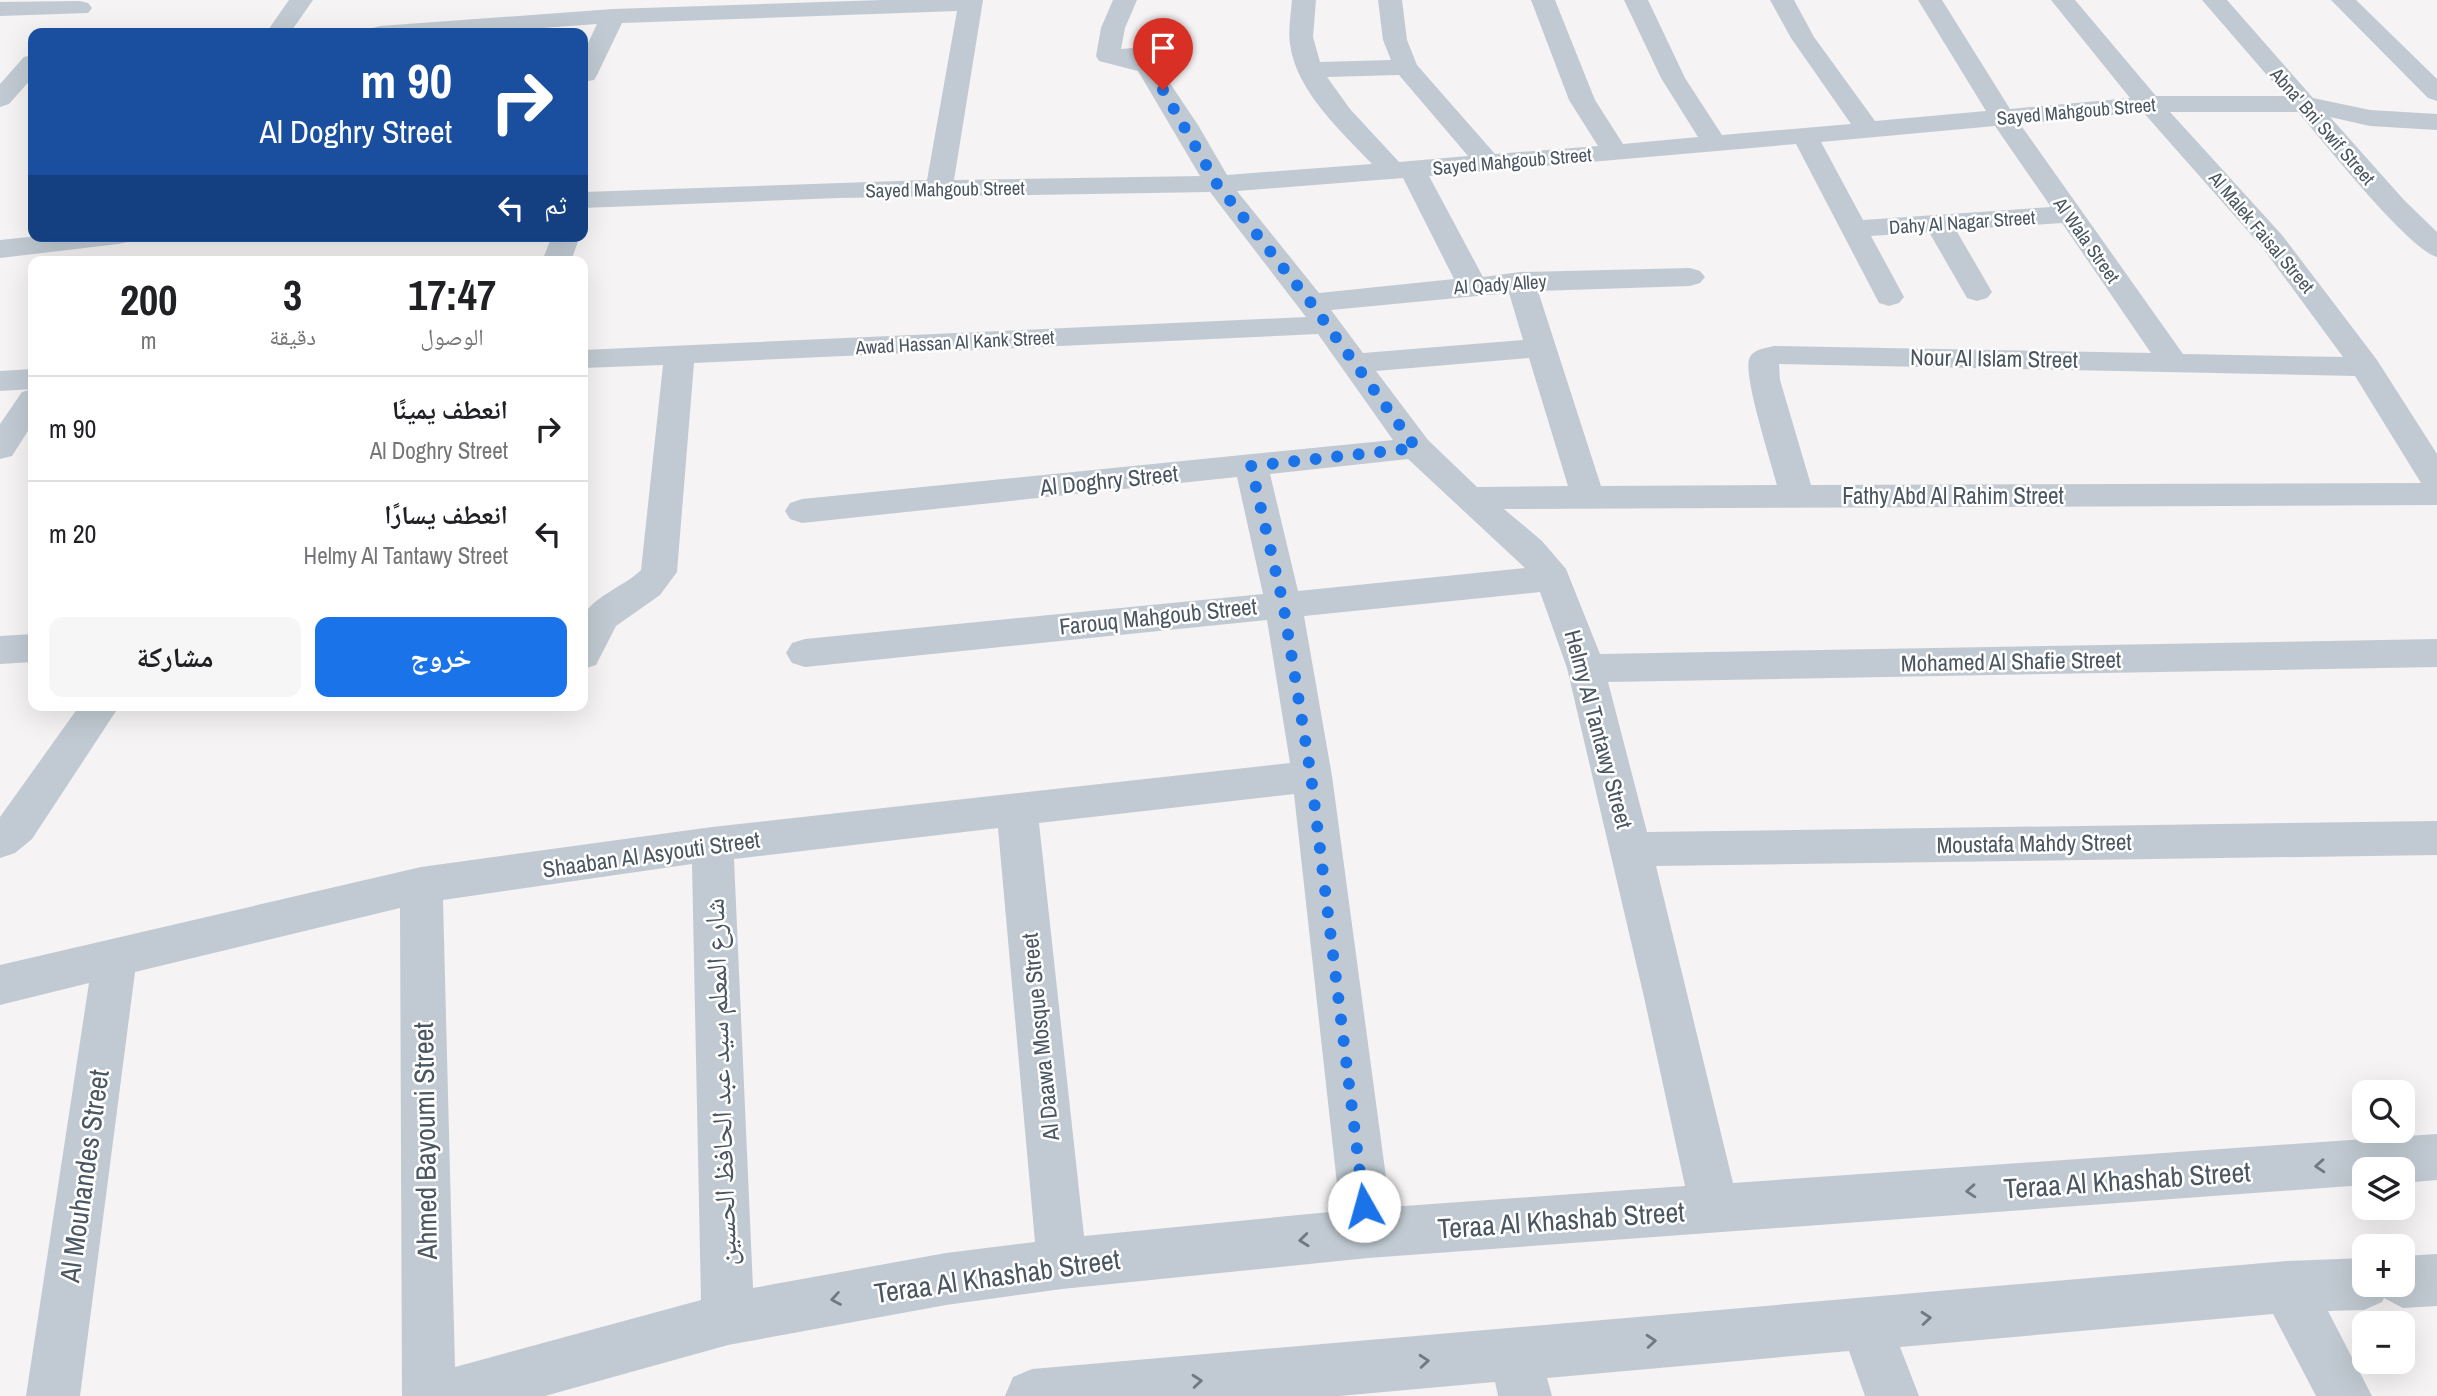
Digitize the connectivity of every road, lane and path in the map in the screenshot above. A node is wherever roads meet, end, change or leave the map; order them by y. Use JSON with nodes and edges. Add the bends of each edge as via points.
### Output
{"nodes":[{"id":1,"x":301,"y":0,"type":"edge"},
{"id":2,"x":1125,"y":0,"type":"edge"},
{"id":3,"x":1304,"y":0,"type":"edge"},
{"id":4,"x":1390,"y":0,"type":"edge"},
{"id":5,"x":1543,"y":0,"type":"edge"},
{"id":6,"x":1636,"y":0,"type":"edge"},
{"id":7,"x":1782,"y":0,"type":"edge"},
{"id":8,"x":1930,"y":0,"type":"edge"},
{"id":9,"x":2063,"y":0,"type":"edge"},
{"id":10,"x":2214,"y":0,"type":"edge"},
{"id":11,"x":2343,"y":0,"type":"edge"},
{"id":12,"x":971,"y":2,"type":"edge"},
{"id":13,"x":84,"y":4,"type":"edge"},
{"id":14,"x":746,"y":5,"type":"edge"},
{"id":15,"x":0,"y":9,"type":"edge"},
{"id":16,"x":613,"y":16,"type":"junction"},
{"id":17,"x":530,"y":27,"type":"edge"},
{"id":18,"x":62,"y":28,"type":"edge"},
{"id":19,"x":281,"y":28,"type":"edge"},
{"id":20,"x":506,"y":28,"type":"edge"},
{"id":21,"x":1180,"y":51,"type":"dead end"},
{"id":22,"x":1110,"y":58,"type":"junction"},
{"id":23,"x":28,"y":66,"type":"edge"},
{"id":24,"x":28,"y":67,"type":"edge"},
{"id":25,"x":1406,"y":67,"type":"junction"},
{"id":26,"x":588,"y":69,"type":"edge"},
{"id":27,"x":1312,"y":70,"type":"junction"},
{"id":28,"x":0,"y":71,"type":"edge"},
{"id":29,"x":2437,"y":93,"type":"edge"},
{"id":30,"x":0,"y":99,"type":"edge"},
{"id":31,"x":2148,"y":104,"type":"junction"},
{"id":32,"x":2305,"y":104,"type":"junction"},
{"id":33,"x":2002,"y":117,"type":"junction"},
{"id":34,"x":2437,"y":122,"type":"edge"},
{"id":35,"x":1868,"y":130,"type":"junction"},
{"id":36,"x":1805,"y":136,"type":"junction"},
{"id":37,"x":1715,"y":144,"type":"junction"},
{"id":38,"x":1615,"y":153,"type":"junction"},
{"id":39,"x":1488,"y":163,"type":"junction"},
{"id":40,"x":1403,"y":171,"type":"junction"},
{"id":41,"x":1217,"y":184,"type":"junction"},
{"id":42,"x":939,"y":189,"type":"junction"},
{"id":43,"x":588,"y":200,"type":"edge"},
{"id":44,"x":2070,"y":214,"type":"junction"},
{"id":45,"x":1938,"y":224,"type":"junction"},
{"id":46,"x":1854,"y":229,"type":"junction"},
{"id":47,"x":64,"y":242,"type":"edge"},
{"id":48,"x":2437,"y":248,"type":"edge"},
{"id":49,"x":0,"y":249,"type":"edge"},
{"id":50,"x":1690,"y":277,"type":"dead end"},
{"id":51,"x":1520,"y":281,"type":"junction"},
{"id":52,"x":1472,"y":285,"type":"junction"},
{"id":53,"x":1977,"y":292,"type":"dead end"},
{"id":54,"x":1889,"y":297,"type":"dead end"},
{"id":55,"x":1319,"y":314,"type":"junction"},
{"id":56,"x":1542,"y":348,"type":"junction"},
{"id":57,"x":679,"y":355,"type":"junction"},
{"id":58,"x":588,"y":359,"type":"edge"},
{"id":59,"x":2173,"y":362,"type":"junction"},
{"id":60,"x":1356,"y":363,"type":"junction"},
{"id":61,"x":2366,"y":367,"type":"junction"},
{"id":62,"x":28,"y":379,"type":"edge"},
{"id":63,"x":0,"y":381,"type":"edge"},
{"id":64,"x":28,"y":406,"type":"edge"},
{"id":65,"x":0,"y":448,"type":"edge"},
{"id":66,"x":1416,"y":448,"type":"junction"},
{"id":67,"x":1251,"y":466,"type":"junction"},
{"id":68,"x":2437,"y":482,"type":"edge"},
{"id":69,"x":2437,"y":494,"type":"edge"},
{"id":70,"x":1797,"y":495,"type":"junction"},
{"id":71,"x":1588,"y":497,"type":"junction"},
{"id":72,"x":1469,"y":498,"type":"junction"},
{"id":73,"x":802,"y":511,"type":"dead end"},
{"id":74,"x":1553,"y":578,"type":"junction"},
{"id":75,"x":1283,"y":603,"type":"junction"},
{"id":76,"x":588,"y":644,"type":"edge"},
{"id":77,"x":28,"y":648,"type":"edge"},
{"id":78,"x":0,"y":650,"type":"edge"},
{"id":79,"x":805,"y":653,"type":"dead end"},
{"id":80,"x":2437,"y":653,"type":"edge"},
{"id":81,"x":1586,"y":668,"type":"junction"},
{"id":82,"x":97,"y":711,"type":"edge"},
{"id":83,"x":1311,"y":776,"type":"junction"},
{"id":84,"x":1017,"y":810,"type":"junction"},
{"id":85,"x":2437,"y":838,"type":"edge"},
{"id":86,"x":0,"y":841,"type":"edge"},
{"id":87,"x":712,"y":844,"type":"junction"},
{"id":88,"x":1631,"y":849,"type":"junction"},
{"id":89,"x":422,"y":885,"type":"junction"},
{"id":90,"x":115,"y":957,"type":"junction"},
{"id":91,"x":0,"y":985,"type":"edge"},
{"id":92,"x":2437,"y":1157,"type":"edge"},
{"id":93,"x":1715,"y":1210,"type":"junction"},
{"id":94,"x":1368,"y":1233,"type":"junction"},
{"id":95,"x":1062,"y":1264,"type":"junction"},
{"id":96,"x":2437,"y":1280,"type":"edge"},
{"id":97,"x":2415,"y":1281,"type":"edge"},
{"id":98,"x":2352,"y":1284,"type":"edge"},
{"id":99,"x":2287,"y":1287,"type":"junction"},
{"id":100,"x":728,"y":1319,"type":"junction"},
{"id":101,"x":1865,"y":1324,"type":"junction"},
{"id":102,"x":1520,"y":1374,"type":"edge"},
{"id":103,"x":1065,"y":1394,"type":"edge"},
{"id":104,"x":53,"y":1396,"type":"edge"},
{"id":105,"x":429,"y":1396,"type":"edge"},
{"id":106,"x":448,"y":1396,"type":"edge"},
{"id":107,"x":1892,"y":1396,"type":"edge"},
{"id":108,"x":2344,"y":1396,"type":"edge"}],
"edges":[{"from":1,"to":19,"type":"street"},
{"from":2,"to":22,"type":"street","via":[[1113,28]]},
{"from":3,"to":27,"type":"street","via":[[1303,48]]},
{"from":4,"to":25,"type":"street","via":[[1395,40]]},
{"from":5,"to":38,"type":"street","via":[[1582,100]]},
{"from":6,"to":37,"type":"street","via":[[1673,78]]},
{"from":7,"to":35,"type":"street"},
{"from":8,"to":33,"type":"street","name":"Al Wala Street"},
{"from":9,"to":31,"type":"street","name":"Al Malek Faisal Street"},
{"from":10,"to":32,"type":"street","name":"Abna' Bni Swif Street"},
{"from":11,"to":29,"type":"street"},
{"from":12,"to":14,"type":"street"},
{"from":12,"to":42,"type":"street"},
{"from":13,"to":15,"type":"street"},
{"from":13,"to":18,"type":"street"},
{"from":14,"to":16,"type":"street"},
{"from":16,"to":17,"type":"street"},
{"from":16,"to":26,"type":"street"},
{"from":17,"to":20,"type":"street"},
{"from":21,"to":22,"type":"street"},
{"from":22,"to":41,"type":"street","name":"Helmy Al Tantawy Street","via":[[1142,63],[1153,72]]},
{"from":23,"to":28,"type":"street"},
{"from":24,"to":30,"type":"street"},
{"from":25,"to":27,"type":"street"},
{"from":25,"to":39,"type":"street"},
{"from":27,"to":40,"type":"street","via":[[1328,97]]},
{"from":31,"to":32,"type":"street","name":"Sayed Mahgoub Street"},
{"from":31,"to":33,"type":"street","name":"Sayed Mahgoub Street"},
{"from":31,"to":61,"type":"street","name":"Al Malek Faisal Street","via":[[2272,240]]},
{"from":32,"to":34,"type":"street","name":"Sayed Mahgoub Street","via":[[2370,118]]},
{"from":32,"to":48,"type":"street","name":"Abna' Bni Swif Street"},
{"from":33,"to":35,"type":"street","name":"Sayed Mahgoub Street"},
{"from":33,"to":44,"type":"street","name":"Al Wala Street"},
{"from":35,"to":36,"type":"street","name":"Sayed Mahgoub Street"},
{"from":36,"to":37,"type":"street","name":"Sayed Mahgoub Street"},
{"from":36,"to":46,"type":"street"},
{"from":37,"to":38,"type":"street","name":"Sayed Mahgoub Street"},
{"from":38,"to":39,"type":"street","name":"Sayed Mahgoub Street"},
{"from":39,"to":40,"type":"street","name":"Sayed Mahgoub Street"},
{"from":40,"to":41,"type":"street","name":"Sayed Mahgoub Street"},
{"from":40,"to":52,"type":"street"},
{"from":41,"to":42,"type":"street","name":"Sayed Mahgoub Street"},
{"from":41,"to":55,"type":"street","name":"Helmy Al Tantawy Street"},
{"from":42,"to":43,"type":"street","name":"Sayed Mahgoub Street"},
{"from":44,"to":45,"type":"street","name":"Dahy Al Nagar Street"},
{"from":44,"to":59,"type":"street","name":"Al Wala Street"},
{"from":45,"to":46,"type":"street","name":"Dahy Al Nagar Street"},
{"from":45,"to":53,"type":"street"},
{"from":46,"to":54,"type":"street"},
{"from":47,"to":49,"type":"street"},
{"from":50,"to":51,"type":"street","name":"Al Qady Alley"},
{"from":51,"to":52,"type":"street","name":"Al Qady Alley"},
{"from":51,"to":56,"type":"street"},
{"from":52,"to":55,"type":"street","name":"Al Qady Alley"},
{"from":55,"to":57,"type":"street","name":"Awad Hassan Al Kank Street"},
{"from":55,"to":60,"type":"street","name":"Helmy Al Tantawy Street"},
{"from":56,"to":60,"type":"street"},
{"from":56,"to":71,"type":"street"},
{"from":57,"to":58,"type":"street","name":"Awad Hassan Al Kank Street"},
{"from":57,"to":76,"type":"street","via":[[659,572],[637,596],[605,614]]},
{"from":59,"to":61,"type":"street","name":"Nour Al Islam Street"},
{"from":59,"to":70,"type":"street","name":"Nour Al Islam Street","via":[[1774,355],[1763,360],[1764,380]]},
{"from":60,"to":66,"type":"street","name":"Helmy Al Tantawy Street"},
{"from":61,"to":68,"type":"street","name":"Al Malek Faisal Street"},
{"from":62,"to":63,"type":"street"},
{"from":64,"to":65,"type":"street"},
{"from":66,"to":67,"type":"street","name":"Al Doghry Street"},
{"from":66,"to":72,"type":"street","name":"Helmy Al Tantawy Street"},
{"from":67,"to":73,"type":"street","name":"Al Doghry Street"},
{"from":67,"to":75,"type":"street"},
{"from":69,"to":70,"type":"street","name":"Fathy Abd Al Rahim Street"},
{"from":70,"to":71,"type":"street","name":"Fathy Abd Al Rahim Street"},
{"from":71,"to":72,"type":"street","name":"Fathy Abd Al Rahim Street"},
{"from":72,"to":74,"type":"street","name":"Helmy Al Tantawy Street","via":[[1530,550]]},
{"from":74,"to":75,"type":"street","name":"Farouq Mahgoub Street"},
{"from":74,"to":81,"type":"street","name":"Helmy Al Tantawy Street"},
{"from":75,"to":79,"type":"street","name":"Farouq Mahgoub Street"},
{"from":75,"to":83,"type":"street"},
{"from":77,"to":78,"type":"street"},
{"from":80,"to":81,"type":"street","name":"Mohamed Al Shafie Street"},
{"from":81,"to":88,"type":"street","name":"Helmy Al Tantawy Street"},
{"from":82,"to":86,"type":"street","via":[[17,827]]},
{"from":83,"to":84,"type":"street","name":"Shaaban Al Asyouti Street"},
{"from":83,"to":94,"type":"street"},
{"from":84,"to":87,"type":"street","name":"Shaaban Al Asyouti Street"},
{"from":84,"to":95,"type":"street","name":"Al Daawa Mosque Street"},
{"from":85,"to":88,"type":"street","name":"Moustafa Mahdy Street"},
{"from":87,"to":89,"type":"street","name":"Shaaban Al Asyouti Street"},
{"from":87,"to":100,"type":"street","name":"شارع المعلم سيد عبد الحافظ الحسين"},
{"from":88,"to":93,"type":"street","name":"Helmy Al Tantawy Street"},
{"from":89,"to":90,"type":"street","name":"Shaaban Al Asyouti Street"},
{"from":89,"to":105,"type":"street","name":"Ahmed Bayoumi Street"},
{"from":90,"to":91,"type":"street","name":"Shaaban Al Asyouti Street"},
{"from":90,"to":104,"type":"street","name":"Al Mouhandes Street"},
{"from":92,"to":93,"type":"street","name":"Teraa Al Khashab Street","one_way":true},
{"from":93,"to":94,"type":"street","name":"Teraa Al Khashab Street"},
{"from":94,"to":95,"type":"street","name":"Teraa Al Khashab Street","one_way":true},
{"from":95,"to":100,"type":"street","name":"Teraa Al Khashab Street","one_way":true,"via":[[946,1279]]},
{"from":96,"to":97,"type":"street"},
{"from":98,"to":99,"type":"street"},
{"from":101,"to":99,"type":"street","one_way":true},
{"from":99,"to":108,"type":"street"},
{"from":100,"to":106,"type":"street","name":"Teraa Al Khashab Street"},
{"from":102,"to":101,"type":"street","one_way":true},
{"from":101,"to":107,"type":"street"},
{"from":103,"to":102,"type":"street","one_way":true}]}
